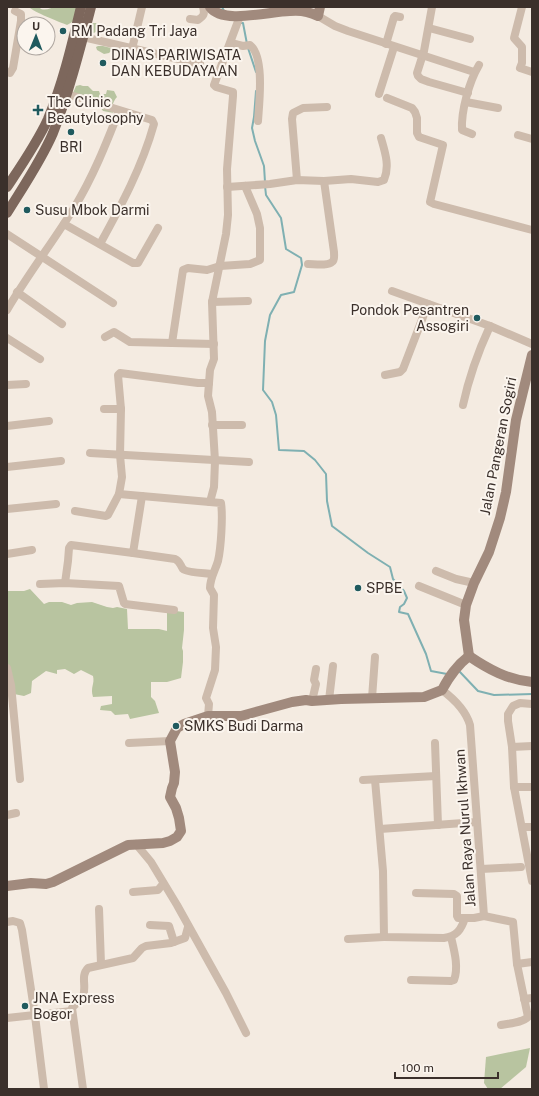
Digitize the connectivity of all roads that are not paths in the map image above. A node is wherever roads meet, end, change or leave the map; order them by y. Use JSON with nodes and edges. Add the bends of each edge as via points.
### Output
{"nodes":[{"id":1,"x":81,"y":7,"type":"edge"},
{"id":2,"x":91,"y":7,"type":"edge"},
{"id":3,"x":142,"y":7,"type":"edge"},
{"id":4,"x":203,"y":7,"type":"edge"},
{"id":5,"x":210,"y":7,"type":"edge"},
{"id":6,"x":432,"y":7,"type":"edge"},
{"id":7,"x":522,"y":7,"type":"edge"},
{"id":8,"x":14,"y":11,"type":"dead end"},
{"id":9,"x":319,"y":11,"type":"edge"},
{"id":10,"x":234,"y":17,"type":"junction"},
{"id":11,"x":400,"y":17,"type":"dead end"},
{"id":12,"x":190,"y":19,"type":"dead end"},
{"id":13,"x":428,"y":28,"type":"junction"},
{"id":14,"x":83,"y":37,"type":"junction"},
{"id":15,"x":470,"y":39,"type":"dead end"},
{"id":16,"x":231,"y":42,"type":"junction"},
{"id":17,"x":390,"y":45,"type":"junction"},
{"id":18,"x":132,"y":49,"type":"junction"},
{"id":19,"x":422,"y":55,"type":"junction"},
{"id":20,"x":200,"y":64,"type":"dead end"},
{"id":21,"x":7,"y":72,"type":"edge"},
{"id":22,"x":532,"y":72,"type":"edge"},
{"id":23,"x":468,"y":92,"type":"junction"},
{"id":24,"x":67,"y":94,"type":"junction"},
{"id":25,"x":379,"y":94,"type":"dead end"},
{"id":26,"x":387,"y":98,"type":"dead end"},
{"id":27,"x":466,"y":102,"type":"junction"},
{"id":28,"x":327,"y":107,"type":"dead end"},
{"id":29,"x":498,"y":108,"type":"dead end"},
{"id":30,"x":119,"y":110,"type":"junction"},
{"id":31,"x":258,"y":121,"type":"dead end"},
{"id":32,"x":472,"y":134,"type":"dead end"},
{"id":33,"x":518,"y":135,"type":"dead end"},
{"id":34,"x":381,"y":138,"type":"dead end"},
{"id":35,"x":532,"y":139,"type":"edge"},
{"id":36,"x":19,"y":169,"type":"junction"},
{"id":37,"x":30,"y":176,"type":"junction"},
{"id":38,"x":297,"y":180,"type":"junction"},
{"id":39,"x":324,"y":181,"type":"junction"},
{"id":40,"x":245,"y":186,"type":"junction"},
{"id":41,"x":7,"y":187,"type":"edge"},
{"id":42,"x":227,"y":187,"type":"junction"},
{"id":43,"x":18,"y":194,"type":"junction"},
{"id":44,"x":7,"y":213,"type":"edge"},
{"id":45,"x":64,"y":224,"type":"junction"},
{"id":46,"x":158,"y":228,"type":"dead end"},
{"id":47,"x":532,"y":230,"type":"edge"},
{"id":48,"x":7,"y":234,"type":"edge"},
{"id":49,"x":100,"y":244,"type":"junction"},
{"id":50,"x":41,"y":256,"type":"junction"},
{"id":51,"x":308,"y":264,"type":"dead end"},
{"id":52,"x":220,"y":266,"type":"junction"},
{"id":53,"x":392,"y":291,"type":"dead end"},
{"id":54,"x":17,"y":292,"type":"junction"},
{"id":55,"x":248,"y":301,"type":"dead end"},
{"id":56,"x":212,"y":302,"type":"junction"},
{"id":57,"x":113,"y":303,"type":"dead end"},
{"id":58,"x":428,"y":304,"type":"junction"},
{"id":59,"x":7,"y":310,"type":"edge"},
{"id":60,"x":62,"y":324,"type":"dead end"},
{"id":61,"x":490,"y":326,"type":"junction"},
{"id":62,"x":7,"y":338,"type":"edge"},
{"id":63,"x":105,"y":338,"type":"dead end"},
{"id":64,"x":172,"y":342,"type":"junction"},
{"id":65,"x":214,"y":344,"type":"junction"},
{"id":66,"x":532,"y":344,"type":"edge"},
{"id":67,"x":532,"y":355,"type":"edge"},
{"id":68,"x":40,"y":359,"type":"dead end"},
{"id":69,"x":385,"y":375,"type":"dead end"},
{"id":70,"x":208,"y":383,"type":"junction"},
{"id":71,"x":26,"y":384,"type":"dead end"},
{"id":72,"x":7,"y":385,"type":"edge"},
{"id":73,"x":463,"y":405,"type":"dead end"},
{"id":74,"x":104,"y":409,"type":"dead end"},
{"id":75,"x":121,"y":409,"type":"junction"},
{"id":76,"x":49,"y":421,"type":"dead end"},
{"id":77,"x":212,"y":425,"type":"junction"},
{"id":78,"x":7,"y":426,"type":"edge"},
{"id":79,"x":242,"y":426,"type":"dead end"},
{"id":80,"x":90,"y":453,"type":"dead end"},
{"id":81,"x":120,"y":455,"type":"junction"},
{"id":82,"x":215,"y":461,"type":"junction"},
{"id":83,"x":61,"y":462,"type":"dead end"},
{"id":84,"x":249,"y":462,"type":"dead end"},
{"id":85,"x":7,"y":467,"type":"edge"},
{"id":86,"x":119,"y":494,"type":"junction"},
{"id":87,"x":142,"y":496,"type":"junction"},
{"id":88,"x":210,"y":502,"type":"junction"},
{"id":89,"x":56,"y":504,"type":"dead end"},
{"id":90,"x":7,"y":509,"type":"edge"},
{"id":91,"x":75,"y":511,"type":"dead end"},
{"id":92,"x":32,"y":550,"type":"dead end"},
{"id":93,"x":133,"y":553,"type":"junction"},
{"id":94,"x":7,"y":554,"type":"edge"},
{"id":95,"x":436,"y":571,"type":"dead end"},
{"id":96,"x":212,"y":574,"type":"junction"},
{"id":97,"x":65,"y":583,"type":"junction"},
{"id":98,"x":474,"y":583,"type":"junction"},
{"id":99,"x":40,"y":584,"type":"dead end"},
{"id":100,"x":419,"y":586,"type":"dead end"},
{"id":101,"x":466,"y":605,"type":"junction"},
{"id":102,"x":174,"y":610,"type":"dead end"},
{"id":103,"x":469,"y":656,"type":"junction"},
{"id":104,"x":375,"y":657,"type":"dead end"},
{"id":105,"x":333,"y":666,"type":"dead end"},
{"id":106,"x":7,"y":668,"type":"edge"},
{"id":107,"x":316,"y":669,"type":"dead end"},
{"id":108,"x":532,"y":682,"type":"edge"},
{"id":109,"x":445,"y":684,"type":"junction"},
{"id":110,"x":9,"y":686,"type":"edge"},
{"id":111,"x":372,"y":698,"type":"junction"},
{"id":112,"x":329,"y":700,"type":"junction"},
{"id":113,"x":312,"y":702,"type":"junction"},
{"id":114,"x":532,"y":704,"type":"edge"},
{"id":115,"x":208,"y":716,"type":"junction"},
{"id":116,"x":170,"y":741,"type":"junction"},
{"id":117,"x":129,"y":743,"type":"dead end"},
{"id":118,"x":435,"y":743,"type":"dead end"},
{"id":119,"x":532,"y":746,"type":"edge"},
{"id":120,"x":512,"y":747,"type":"junction"},
{"id":121,"x":436,"y":776,"type":"junction"},
{"id":122,"x":20,"y":779,"type":"dead end"},
{"id":123,"x":364,"y":780,"type":"dead end"},
{"id":124,"x":375,"y":780,"type":"junction"},
{"id":125,"x":514,"y":787,"type":"junction"},
{"id":126,"x":532,"y":787,"type":"edge"},
{"id":127,"x":16,"y":813,"type":"dead end"},
{"id":128,"x":7,"y":814,"type":"edge"},
{"id":129,"x":477,"y":822,"type":"junction"},
{"id":130,"x":438,"y":825,"type":"junction"},
{"id":131,"x":522,"y":827,"type":"junction"},
{"id":132,"x":532,"y":827,"type":"edge"},
{"id":133,"x":380,"y":829,"type":"junction"},
{"id":134,"x":136,"y":844,"type":"junction"},
{"id":135,"x":521,"y":867,"type":"dead end"},
{"id":136,"x":481,"y":869,"type":"junction"},
{"id":137,"x":532,"y":881,"type":"edge"},
{"id":138,"x":163,"y":884,"type":"junction"},
{"id":139,"x":7,"y":886,"type":"edge"},
{"id":140,"x":133,"y":892,"type":"dead end"},
{"id":141,"x":416,"y":893,"type":"dead end"},
{"id":142,"x":99,"y":909,"type":"dead end"},
{"id":143,"x":484,"y":916,"type":"junction"},
{"id":144,"x":465,"y":918,"type":"junction"},
{"id":145,"x":7,"y":922,"type":"edge"},
{"id":146,"x":150,"y":926,"type":"dead end"},
{"id":147,"x":188,"y":927,"type":"junction"},
{"id":148,"x":451,"y":937,"type":"junction"},
{"id":149,"x":384,"y":938,"type":"junction"},
{"id":150,"x":348,"y":939,"type":"dead end"},
{"id":151,"x":174,"y":942,"type":"junction"},
{"id":152,"x":532,"y":962,"type":"edge"},
{"id":153,"x":101,"y":964,"type":"junction"},
{"id":154,"x":517,"y":964,"type":"junction"},
{"id":155,"x":411,"y":980,"type":"dead end"},
{"id":156,"x":528,"y":999,"type":"edge"},
{"id":157,"x":72,"y":1011,"type":"junction"},
{"id":158,"x":35,"y":1016,"type":"junction"},
{"id":159,"x":7,"y":1018,"type":"edge"},
{"id":160,"x":501,"y":1025,"type":"dead end"},
{"id":161,"x":246,"y":1033,"type":"dead end"},
{"id":162,"x":44,"y":1089,"type":"edge"},
{"id":163,"x":83,"y":1089,"type":"edge"}],
"edges":[{"from":1,"to":36,"type":"main road","via":[[53,105]]},
{"from":2,"to":14,"type":"main road"},
{"from":3,"to":18,"type":"street"},
{"from":4,"to":12,"type":"street","via":[[203,17],[198,20]]},
{"from":5,"to":10,"type":"street","via":[[213,11]]},
{"from":6,"to":13,"type":"street"},
{"from":7,"to":22,"type":"street","via":[[514,38],[522,47],[520,68]]},
{"from":8,"to":21,"type":"street","via":[[21,14],[21,21],[13,68],[10,73]]},
{"from":9,"to":10,"type":"street","via":[[313,14],[291,11]]},
{"from":9,"to":17,"type":"street","via":[[335,26]]},
{"from":10,"to":16,"type":"street","via":[[235,28]]},
{"from":11,"to":17,"type":"street","via":[[394,16]]},
{"from":13,"to":15,"type":"street"},
{"from":13,"to":19,"type":"street"},
{"from":14,"to":18,"type":"street"},
{"from":14,"to":24,"type":"main road"},
{"from":16,"to":31,"type":"street","via":[[253,47],[261,77]]},
{"from":16,"to":42,"type":"street","via":[[214,85],[233,92]]},
{"from":17,"to":19,"type":"street"},
{"from":17,"to":25,"type":"street"},
{"from":18,"to":20,"type":"street"},
{"from":19,"to":23,"type":"street","via":[[417,73],[421,79]]},
{"from":19,"to":23,"type":"street","via":[[477,69]]},
{"from":23,"to":27,"type":"street"},
{"from":24,"to":30,"type":"street"},
{"from":24,"to":37,"type":"main road","via":[[52,134]]},
{"from":26,"to":47,"type":"street","via":[[412,108],[417,118],[419,137],[443,145],[430,202]]},
{"from":27,"to":29,"type":"street"},
{"from":27,"to":32,"type":"street","via":[[461,129]]},
{"from":28,"to":38,"type":"street","via":[[303,108],[293,113]]},
{"from":30,"to":45,"type":"street","via":[[94,173]]},
{"from":30,"to":49,"type":"street","via":[[152,120],[154,124],[139,169]]},
{"from":33,"to":35,"type":"street"},
{"from":34,"to":39,"type":"street","via":[[387,163],[384,180]]},
{"from":36,"to":37,"type":"main road","via":[[22,177]]},
{"from":36,"to":41,"type":"main road"},
{"from":37,"to":43,"type":"main road"},
{"from":38,"to":39,"type":"street"},
{"from":38,"to":40,"type":"street"},
{"from":39,"to":51,"type":"street","via":[[334,260],[331,263]]},
{"from":40,"to":42,"type":"street"},
{"from":40,"to":52,"type":"street","via":[[260,228],[260,260],[250,264]]},
{"from":41,"to":43,"type":"main road","via":[[17,189]]},
{"from":42,"to":52,"type":"street","via":[[228,215]]},
{"from":43,"to":44,"type":"main road"},
{"from":45,"to":49,"type":"street"},
{"from":45,"to":50,"type":"street"},
{"from":46,"to":49,"type":"street","via":[[138,263],[133,263]]},
{"from":48,"to":50,"type":"street"},
{"from":50,"to":54,"type":"street"},
{"from":50,"to":57,"type":"street"},
{"from":52,"to":56,"type":"street"},
{"from":52,"to":64,"type":"street","via":[[207,270],[183,270]]},
{"from":53,"to":58,"type":"street"},
{"from":54,"to":59,"type":"street"},
{"from":54,"to":60,"type":"street"},
{"from":55,"to":56,"type":"street"},
{"from":56,"to":65,"type":"street"},
{"from":58,"to":61,"type":"street"},
{"from":58,"to":69,"type":"street","via":[[403,369]]},
{"from":61,"to":66,"type":"street"},
{"from":61,"to":73,"type":"street","via":[[475,360]]},
{"from":62,"to":68,"type":"street"},
{"from":63,"to":64,"type":"street","via":[[114,332],[130,342]]},
{"from":64,"to":65,"type":"street"},
{"from":65,"to":70,"type":"street","via":[[214,359]]},
{"from":67,"to":98,"type":"street","name":"Jalan Pangeran Sogiri","via":[[516,420],[500,518],[489,552]]},
{"from":70,"to":75,"type":"street","via":[[120,373],[118,375]]},
{"from":70,"to":77,"type":"street"},
{"from":71,"to":72,"type":"street"},
{"from":74,"to":75,"type":"street"},
{"from":75,"to":81,"type":"street"},
{"from":76,"to":78,"type":"street"},
{"from":77,"to":79,"type":"street"},
{"from":77,"to":82,"type":"street"},
{"from":80,"to":81,"type":"street"},
{"from":81,"to":82,"type":"street"},
{"from":81,"to":86,"type":"street","via":[[122,477]]},
{"from":82,"to":84,"type":"street"},
{"from":82,"to":88,"type":"street","via":[[214,487]]},
{"from":83,"to":85,"type":"street"},
{"from":86,"to":87,"type":"street"},
{"from":86,"to":91,"type":"street","via":[[106,516]]},
{"from":87,"to":88,"type":"street"},
{"from":87,"to":93,"type":"street"},
{"from":88,"to":96,"type":"street","via":[[221,505],[218,558]]},
{"from":89,"to":90,"type":"street"},
{"from":92,"to":94,"type":"street"},
{"from":93,"to":96,"type":"street","via":[[175,559],[186,571]]},
{"from":93,"to":97,"type":"street","via":[[71,545]]},
{"from":95,"to":98,"type":"street"},
{"from":96,"to":115,"type":"street","via":[[210,588],[214,595],[213,628],[216,647],[215,670],[206,698],[209,704]]},
{"from":97,"to":99,"type":"street"},
{"from":97,"to":102,"type":"street","via":[[119,586],[125,604]]},
{"from":98,"to":101,"type":"street","name":"Jalan Pangeran Sogiri"},
{"from":100,"to":101,"type":"street"},
{"from":101,"to":103,"type":"street","name":"Jalan Pangeran Sogiri","via":[[464,620]]},
{"from":103,"to":108,"type":"street","via":[[497,673],[515,680]]},
{"from":103,"to":109,"type":"street"},
{"from":104,"to":111,"type":"street"},
{"from":105,"to":112,"type":"street"},
{"from":106,"to":110,"type":"street"},
{"from":107,"to":113,"type":"street"},
{"from":109,"to":111,"type":"street","via":[[424,697]]},
{"from":109,"to":129,"type":"street","name":"Jalan Raya Nurul Ikhwan","via":[[467,716],[470,725]]},
{"from":110,"to":122,"type":"street"},
{"from":111,"to":112,"type":"street"},
{"from":112,"to":113,"type":"street"},
{"from":113,"to":115,"type":"street","via":[[292,702],[241,716]]},
{"from":114,"to":120,"type":"street","via":[[520,703],[510,709],[508,721]]},
{"from":115,"to":116,"type":"street","via":[[177,728]]},
{"from":116,"to":117,"type":"street"},
{"from":116,"to":134,"type":"street","via":[[175,772],[170,797],[180,818],[181,831],[170,841]]},
{"from":118,"to":121,"type":"street"},
{"from":119,"to":120,"type":"street"},
{"from":120,"to":125,"type":"street"},
{"from":121,"to":124,"type":"street"},
{"from":121,"to":130,"type":"street"},
{"from":123,"to":124,"type":"street"},
{"from":124,"to":133,"type":"street"},
{"from":125,"to":126,"type":"street"},
{"from":125,"to":131,"type":"street"},
{"from":127,"to":128,"type":"street"},
{"from":129,"to":130,"type":"street"},
{"from":129,"to":136,"type":"street","name":"Jalan Raya Nurul Ikhwan"},
{"from":130,"to":133,"type":"street"},
{"from":131,"to":132,"type":"street"},
{"from":131,"to":137,"type":"street"},
{"from":133,"to":149,"type":"street"},
{"from":134,"to":138,"type":"street","via":[[151,862]]},
{"from":134,"to":139,"type":"street","via":[[117,850],[53,882]]},
{"from":135,"to":136,"type":"street"},
{"from":136,"to":143,"type":"street","name":"Jalan Raya Nurul Ikhwan"},
{"from":138,"to":140,"type":"street","via":[[158,890]]},
{"from":138,"to":147,"type":"street"},
{"from":141,"to":144,"type":"street","via":[[454,894],[457,896],[457,917]]},
{"from":142,"to":153,"type":"street"},
{"from":143,"to":144,"type":"street"},
{"from":143,"to":154,"type":"street","name":"Jalan Raya Nurul Ikhwan","via":[[513,922]]},
{"from":144,"to":148,"type":"street","via":[[462,928]]},
{"from":145,"to":158,"type":"street","via":[[20,922]]},
{"from":146,"to":151,"type":"street","via":[[169,926]]},
{"from":147,"to":151,"type":"street","via":[[186,938]]},
{"from":147,"to":161,"type":"street"},
{"from":148,"to":149,"type":"street"},
{"from":148,"to":155,"type":"street","via":[[455,961],[454,980]]},
{"from":149,"to":150,"type":"street"},
{"from":151,"to":153,"type":"street","via":[[146,946],[132,958]]},
{"from":152,"to":154,"type":"street"},
{"from":153,"to":157,"type":"street","via":[[85,971],[84,996],[73,1006]]},
{"from":154,"to":156,"type":"street","name":"Jalan Raya Nurul Ikhwan"},
{"from":156,"to":160,"type":"street","name":"Jalan Raya Nurul Ikhwan","via":[[526,1019]]},
{"from":157,"to":158,"type":"street"},
{"from":157,"to":163,"type":"street"},
{"from":158,"to":159,"type":"street"},
{"from":158,"to":162,"type":"street"}]}
